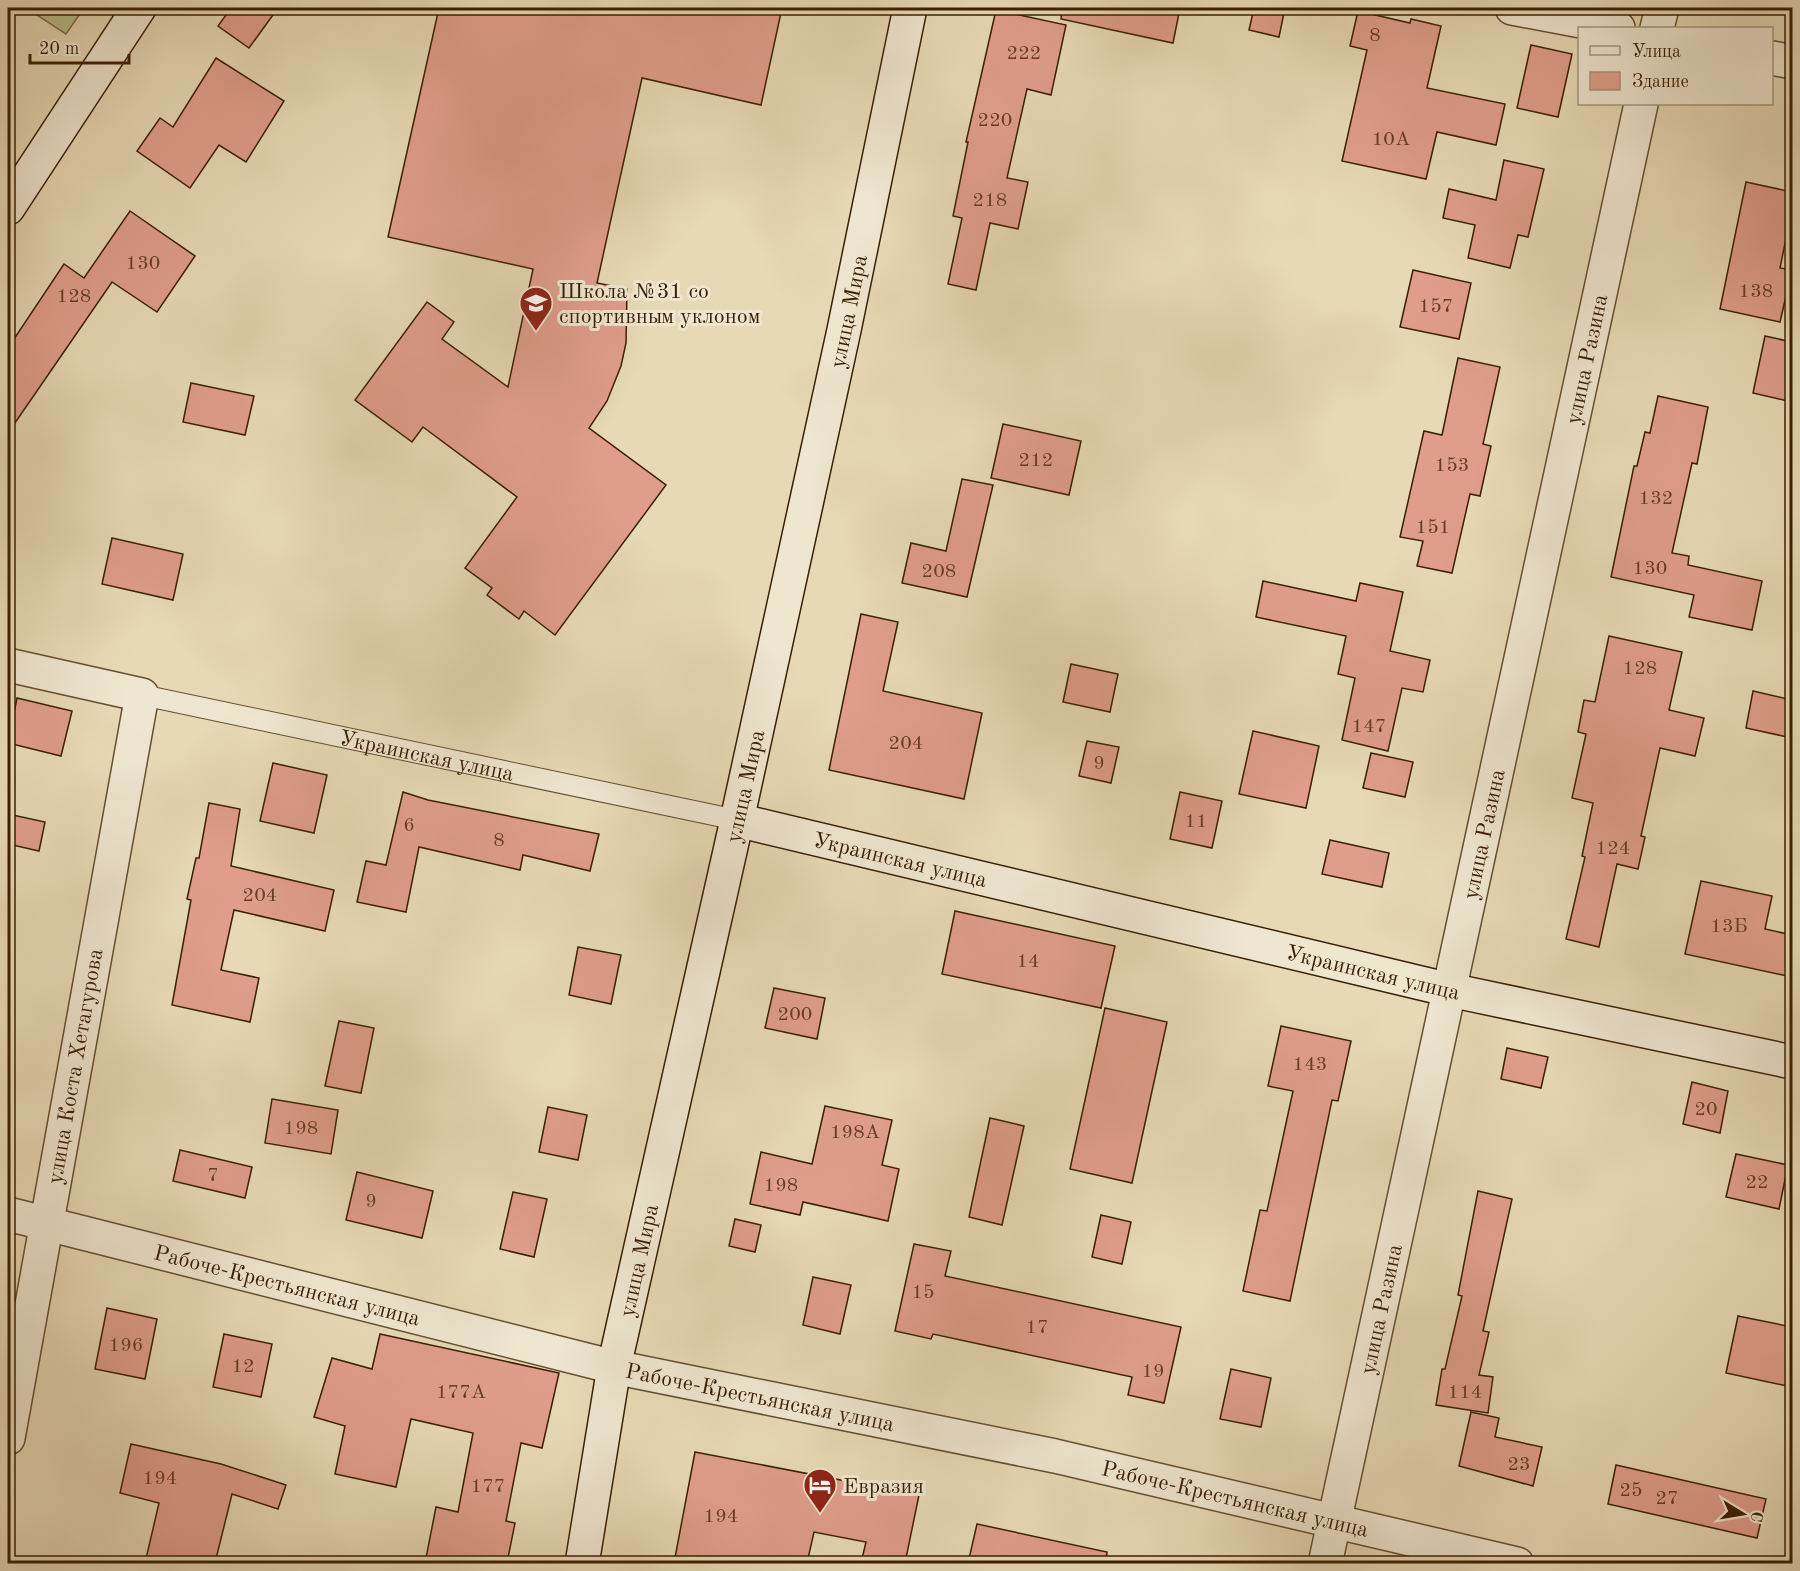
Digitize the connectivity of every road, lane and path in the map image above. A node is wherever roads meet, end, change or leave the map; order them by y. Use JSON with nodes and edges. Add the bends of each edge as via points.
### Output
{"nodes":[{"id":1,"x":139,"y":8,"type":"edge"},
{"id":2,"x":910,"y":8,"type":"edge"},
{"id":3,"x":1512,"y":8,"type":"edge"},
{"id":4,"x":1662,"y":8,"type":"edge"},
{"id":5,"x":1613,"y":27,"type":"edge"},
{"id":6,"x":1657,"y":27,"type":"edge"},
{"id":7,"x":1773,"y":58,"type":"edge"},
{"id":8,"x":1792,"y":62,"type":"edge"},
{"id":9,"x":1641,"y":105,"type":"edge"},
{"id":10,"x":8,"y":208,"type":"edge"},
{"id":11,"x":8,"y":665,"type":"edge"},
{"id":12,"x":142,"y":694,"type":"junction"},
{"id":13,"x":737,"y":820,"type":"junction"},
{"id":14,"x":1450,"y":990,"type":"junction"},
{"id":15,"x":1792,"y":1062,"type":"edge"},
{"id":16,"x":8,"y":1215,"type":"edge"},
{"id":17,"x":45,"y":1222,"type":"junction"},
{"id":18,"x":615,"y":1367,"type":"junction"},
{"id":19,"x":8,"y":1438,"type":"edge"},
{"id":20,"x":1333,"y":1520,"type":"junction"},
{"id":21,"x":582,"y":1563,"type":"edge"},
{"id":22,"x":1325,"y":1563,"type":"edge"},
{"id":23,"x":1517,"y":1563,"type":"edge"}],
"edges":[{"from":1,"to":10,"type":"street"},
{"from":2,"to":13,"type":"street","name":"улица Мира"},
{"from":3,"to":5,"type":"street"},
{"from":4,"to":6,"type":"street"},
{"from":7,"to":8,"type":"street"},
{"from":9,"to":14,"type":"street","name":"улица Разина"},
{"from":11,"to":12,"type":"street","name":"Украинская улица"},
{"from":12,"to":13,"type":"lane","name":"Украинская улица"},
{"from":12,"to":17,"type":"street","name":"улица Коста Хетагурова"},
{"from":13,"to":14,"type":"street","name":"Украинская улица"},
{"from":13,"to":18,"type":"street","name":"улица Мира"},
{"from":14,"to":15,"type":"street","name":"Украинская улица"},
{"from":14,"to":20,"type":"street","name":"улица Разина"},
{"from":16,"to":17,"type":"street","name":"Рабоче-Крестьянская улица"},
{"from":17,"to":18,"type":"street","name":"Рабоче-Крестьянская улица"},
{"from":17,"to":19,"type":"street","name":"улица Коста Хетагурова"},
{"from":18,"to":20,"type":"street","name":"Рабоче-Крестьянская улица","via":[[1055,1456]]},
{"from":18,"to":21,"type":"street","name":"улица Мира"},
{"from":20,"to":22,"type":"street","name":"улица Разина"},
{"from":20,"to":23,"type":"street","name":"Рабоче-Крестьянская улица"}]}
